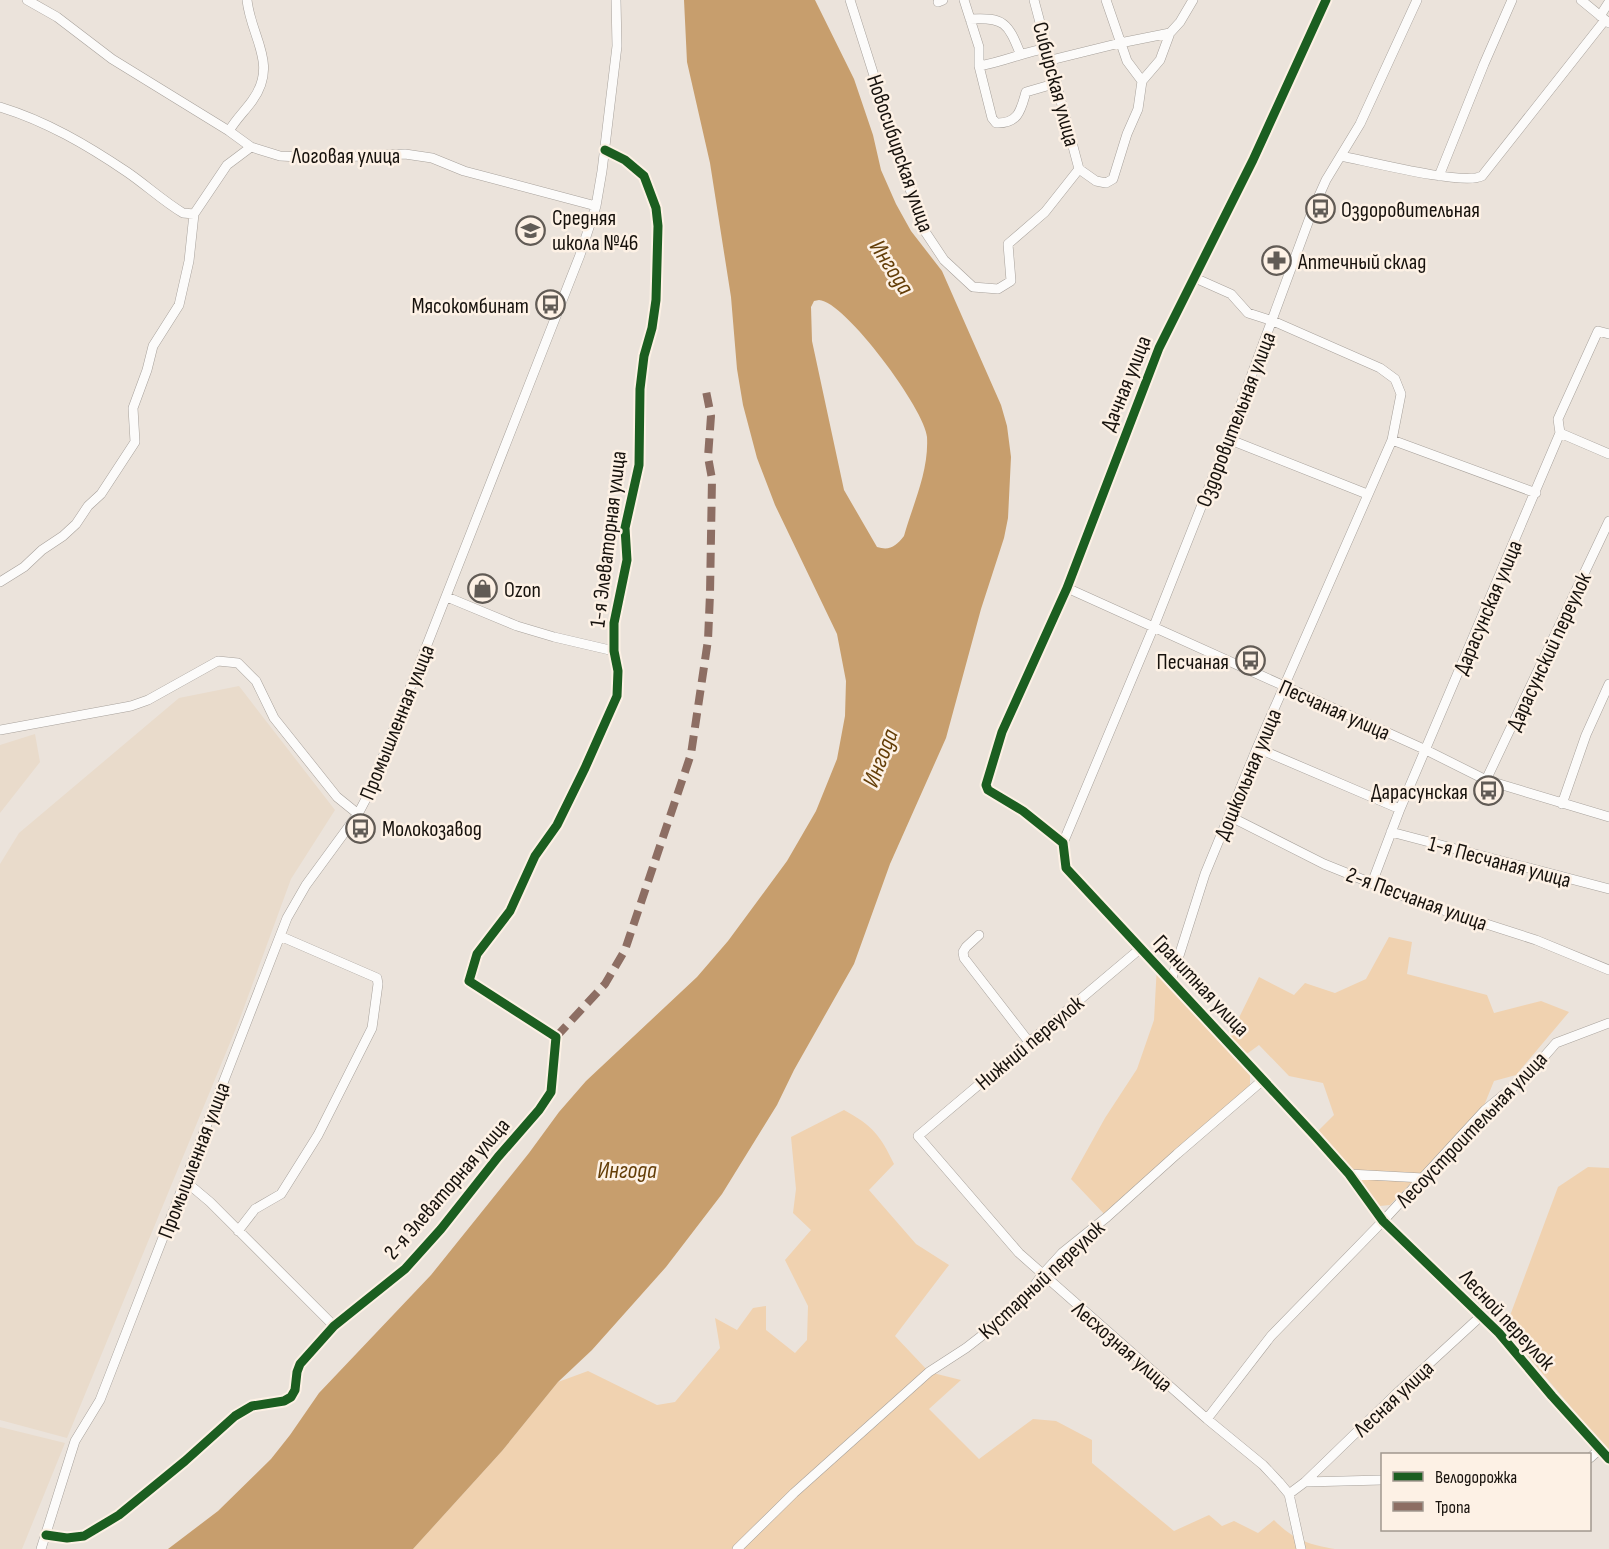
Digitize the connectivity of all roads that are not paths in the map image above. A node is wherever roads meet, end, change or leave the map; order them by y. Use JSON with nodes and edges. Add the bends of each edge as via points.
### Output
{"nodes":[{"id":1,"x":27,"y":0,"type":"edge"},
{"id":2,"x":247,"y":0,"type":"edge"},
{"id":3,"x":616,"y":0,"type":"edge"},
{"id":4,"x":850,"y":0,"type":"edge"},
{"id":5,"x":964,"y":0,"type":"edge"},
{"id":6,"x":1034,"y":0,"type":"edge"},
{"id":7,"x":1106,"y":0,"type":"edge"},
{"id":8,"x":1192,"y":0,"type":"edge"},
{"id":9,"x":1326,"y":0,"type":"edge"},
{"id":10,"x":1418,"y":0,"type":"edge"},
{"id":11,"x":1512,"y":0,"type":"edge"},
{"id":12,"x":1581,"y":0,"type":"edge"},
{"id":13,"x":1609,"y":2,"type":"edge"},
{"id":14,"x":970,"y":19,"type":"junction"},
{"id":15,"x":1604,"y":19,"type":"edge"},
{"id":16,"x":1170,"y":33,"type":"junction"},
{"id":17,"x":1120,"y":43,"type":"junction"},
{"id":18,"x":1048,"y":48,"type":"junction"},
{"id":19,"x":1020,"y":53,"type":"junction"},
{"id":20,"x":1051,"y":60,"type":"junction"},
{"id":21,"x":979,"y":66,"type":"junction"},
{"id":22,"x":1142,"y":81,"type":"junction"},
{"id":23,"x":1057,"y":83,"type":"junction"},
{"id":24,"x":0,"y":107,"type":"edge"},
{"id":25,"x":229,"y":131,"type":"junction"},
{"id":26,"x":250,"y":147,"type":"junction"},
{"id":27,"x":605,"y":150,"type":"junction"},
{"id":28,"x":1341,"y":156,"type":"junction"},
{"id":29,"x":1079,"y":169,"type":"junction"},
{"id":30,"x":1439,"y":176,"type":"junction"},
{"id":31,"x":596,"y":206,"type":"junction"},
{"id":32,"x":194,"y":214,"type":"junction"},
{"id":33,"x":1195,"y":278,"type":"junction"},
{"id":34,"x":1273,"y":321,"type":"junction"},
{"id":35,"x":1609,"y":334,"type":"edge"},
{"id":36,"x":1560,"y":433,"type":"junction"},
{"id":37,"x":1228,"y":439,"type":"junction"},
{"id":38,"x":1392,"y":440,"type":"junction"},
{"id":39,"x":1609,"y":454,"type":"edge"},
{"id":40,"x":1536,"y":492,"type":"junction"},
{"id":41,"x":1367,"y":494,"type":"junction"},
{"id":42,"x":1609,"y":521,"type":"edge"},
{"id":43,"x":0,"y":582,"type":"edge"},
{"id":44,"x":1067,"y":588,"type":"junction"},
{"id":45,"x":447,"y":597,"type":"junction"},
{"id":46,"x":1154,"y":626,"type":"junction"},
{"id":47,"x":614,"y":651,"type":"junction"},
{"id":48,"x":1609,"y":684,"type":"edge"},
{"id":49,"x":1285,"y":687,"type":"junction"},
{"id":50,"x":0,"y":730,"type":"edge"},
{"id":51,"x":1257,"y":748,"type":"junction"},
{"id":52,"x":1426,"y":750,"type":"junction"},
{"id":53,"x":1486,"y":780,"type":"junction"},
{"id":54,"x":1562,"y":804,"type":"junction"},
{"id":55,"x":1400,"y":809,"type":"junction"},
{"id":56,"x":358,"y":814,"type":"junction"},
{"id":57,"x":1230,"y":816,"type":"junction"},
{"id":58,"x":1609,"y":817,"type":"edge"},
{"id":59,"x":1391,"y":832,"type":"junction"},
{"id":60,"x":1063,"y":843,"type":"junction"},
{"id":61,"x":1372,"y":883,"type":"junction"},
{"id":62,"x":1609,"y":889,"type":"edge"},
{"id":63,"x":979,"y":935,"type":"dead end"},
{"id":64,"x":280,"y":936,"type":"junction"},
{"id":65,"x":1141,"y":948,"type":"junction"},
{"id":66,"x":1609,"y":970,"type":"edge"},
{"id":67,"x":1171,"y":981,"type":"junction"},
{"id":68,"x":1609,"y":1023,"type":"edge"},
{"id":69,"x":556,"y":1037,"type":"joint"},
{"id":70,"x":1029,"y":1042,"type":"junction"},
{"id":71,"x":1263,"y":1080,"type":"junction"},
{"id":72,"x":918,"y":1136,"type":"joint"},
{"id":73,"x":1348,"y":1174,"type":"junction"},
{"id":74,"x":1423,"y":1178,"type":"junction"},
{"id":75,"x":185,"y":1181,"type":"junction"},
{"id":76,"x":1383,"y":1221,"type":"junction"},
{"id":77,"x":238,"y":1231,"type":"junction"},
{"id":78,"x":1042,"y":1275,"type":"junction"},
{"id":79,"x":1482,"y":1316,"type":"junction"},
{"id":80,"x":334,"y":1326,"type":"junction"},
{"id":81,"x":1207,"y":1419,"type":"junction"},
{"id":82,"x":1600,"y":1449,"type":"junction"},
{"id":83,"x":1591,"y":1457,"type":"edge"},
{"id":84,"x":1609,"y":1459,"type":"edge"},
{"id":85,"x":1381,"y":1480,"type":"edge"},
{"id":86,"x":1305,"y":1482,"type":"junction"},
{"id":87,"x":1289,"y":1494,"type":"junction"},
{"id":88,"x":46,"y":1535,"type":"junction"},
{"id":89,"x":40,"y":1549,"type":"edge"},
{"id":90,"x":737,"y":1549,"type":"edge"},
{"id":91,"x":1301,"y":1549,"type":"edge"}],
"edges":[{"from":1,"to":25,"type":"street","name":"Логовая улица","via":[[57,17],[112,59]]},
{"from":2,"to":25,"type":"street","via":[[265,74],[252,101]]},
{"from":3,"to":27,"type":"street","name":"Промышленная улица","via":[[617,46]]},
{"from":4,"to":29,"type":"street","name":"Новосибирская улица","via":[[922,227],[944,260],[973,287],[998,289],[1011,281],[1008,244],[1045,212]]},
{"from":5,"to":14,"type":"street"},
{"from":6,"to":18,"type":"street","name":"Сибирская улица"},
{"from":7,"to":17,"type":"street"},
{"from":8,"to":16,"type":"street"},
{"from":9,"to":33,"type":"street","name":"Дачная улица","via":[[1254,160]]},
{"from":10,"to":28,"type":"street","name":"Оздоровительная улица"},
{"from":11,"to":30,"type":"street"},
{"from":12,"to":15,"type":"street"},
{"from":13,"to":15,"type":"street"},
{"from":14,"to":19,"type":"street","via":[[999,21],[1011,30]]},
{"from":14,"to":21,"type":"street","via":[[979,47]]},
{"from":15,"to":30,"type":"street","via":[[1482,176],[1475,180]]},
{"from":16,"to":17,"type":"street"},
{"from":16,"to":22,"type":"street","via":[[1160,60]]},
{"from":17,"to":20,"type":"street"},
{"from":17,"to":22,"type":"street","via":[[1133,72]]},
{"from":18,"to":19,"type":"street"},
{"from":18,"to":20,"type":"street","name":"Сибирская улица"},
{"from":19,"to":21,"type":"street"},
{"from":20,"to":23,"type":"street","name":"Сибирская улица"},
{"from":21,"to":23,"type":"street","via":[[996,123],[1005,123],[1021,111],[1026,92]]},
{"from":22,"to":29,"type":"street","via":[[1138,109],[1113,179],[1106,183],[1096,181]]},
{"from":23,"to":29,"type":"street","name":"Сибирская улица"},
{"from":24,"to":32,"type":"street","via":[[74,138],[174,208]]},
{"from":25,"to":26,"type":"street","name":"Логовая улица"},
{"from":26,"to":31,"type":"street","name":"Логовая улица","via":[[280,156],[405,154],[432,158],[464,171]]},
{"from":26,"to":32,"type":"street","via":[[227,165]]},
{"from":27,"to":31,"type":"street","name":"Промышленная улица"},
{"from":27,"to":47,"type":"street","name":"1-я Элеваторная улица","via":[[644,176],[658,226],[656,300],[642,372],[639,465],[625,528],[627,560],[614,623]]},
{"from":28,"to":30,"type":"street"},
{"from":28,"to":34,"type":"street","name":"Оздоровительная улица","via":[[1313,209]]},
{"from":31,"to":45,"type":"street","name":"Промышленная улица","via":[[565,297]]},
{"from":32,"to":43,"type":"street","via":[[179,305],[153,346],[133,408],[135,442],[76,524]]},
{"from":33,"to":34,"type":"street","name":"Дошкольная улица","via":[[1231,294],[1248,313]]},
{"from":33,"to":44,"type":"street","name":"Дачная улица","via":[[1159,348]]},
{"from":34,"to":37,"type":"street","name":"Оздоровительная улица"},
{"from":34,"to":38,"type":"street","name":"Дошкольная улица","via":[[1380,368],[1395,379],[1401,394]]},
{"from":35,"to":36,"type":"street","name":"Дарасунская улица","via":[[1598,331],[1558,419]]},
{"from":36,"to":39,"type":"street"},
{"from":36,"to":40,"type":"street","name":"Дарасунская улица"},
{"from":37,"to":41,"type":"street"},
{"from":37,"to":46,"type":"street","name":"Оздоровительная улица"},
{"from":38,"to":40,"type":"street"},
{"from":38,"to":41,"type":"street","name":"Дошкольная улица"},
{"from":40,"to":52,"type":"street","name":"Дарасунская улица"},
{"from":41,"to":49,"type":"street","name":"Дошкольная улица"},
{"from":42,"to":53,"type":"street","name":"Дарасунский переулок"},
{"from":44,"to":46,"type":"street","name":"Песчаная улица"},
{"from":44,"to":60,"type":"street","name":"Дачная улица","via":[[1002,732],[986,785]]},
{"from":45,"to":47,"type":"street","via":[[517,626]]},
{"from":45,"to":56,"type":"street","name":"Промышленная улица"},
{"from":46,"to":49,"type":"street","name":"Песчаная улица"},
{"from":46,"to":60,"type":"street","name":"Оздоровительная улица"},
{"from":47,"to":69,"type":"street","name":"1-я Элеваторная улица","via":[[618,671],[616,696],[585,768],[535,856],[510,911],[477,954],[469,981]]},
{"from":48,"to":54,"type":"street"},
{"from":49,"to":51,"type":"street","name":"Дошкольная улица"},
{"from":49,"to":52,"type":"street","name":"Песчаная улица"},
{"from":50,"to":56,"type":"street","via":[[131,706],[218,660],[238,663],[256,681],[274,718],[336,797]]},
{"from":51,"to":55,"type":"street"},
{"from":51,"to":57,"type":"street","name":"Дошкольная улица"},
{"from":52,"to":53,"type":"street","name":"Песчаная улица"},
{"from":52,"to":55,"type":"street","name":"Дарасунская улица"},
{"from":53,"to":54,"type":"street","name":"Песчаная улица"},
{"from":54,"to":58,"type":"street","name":"Песчаная улица"},
{"from":55,"to":59,"type":"street","name":"Дарасунская улица"},
{"from":56,"to":64,"type":"street","name":"Промышленная улица","via":[[306,885]]},
{"from":57,"to":61,"type":"street","name":"2-я Песчаная улица","via":[[1310,858]]},
{"from":57,"to":67,"type":"street","name":"Дошкольная улица","via":[[1205,874]]},
{"from":59,"to":61,"type":"street","name":"Дарасунская улица"},
{"from":59,"to":62,"type":"street","name":"1-я Песчаная улица"},
{"from":60,"to":65,"type":"street","name":"Гранитная улица","via":[[1066,868]]},
{"from":61,"to":66,"type":"street","name":"2-я Песчаная улица","via":[[1536,940]]},
{"from":63,"to":70,"type":"street","via":[[966,947],[964,958]]},
{"from":64,"to":75,"type":"street","name":"Промышленная улица"},
{"from":64,"to":77,"type":"street","via":[[377,978],[372,1028],[318,1135],[281,1194],[255,1209]]},
{"from":65,"to":67,"type":"street","name":"Гранитная улица"},
{"from":65,"to":70,"type":"street","name":"Нижний переулок"},
{"from":67,"to":71,"type":"street","name":"Гранитная улица"},
{"from":68,"to":74,"type":"street","name":"Лесоустроительная улица","via":[[1556,1043],[1528,1074],[1485,1110]]},
{"from":69,"to":80,"type":"street","name":"2-я Элеваторная улица","via":[[551,1092],[539,1110],[405,1269]]},
{"from":70,"to":72,"type":"street","name":"Нижний переулок"},
{"from":71,"to":73,"type":"street","name":"Гранитная улица"},
{"from":71,"to":78,"type":"street","name":"Кустарный переулок","via":[[1062,1253]]},
{"from":72,"to":78,"type":"street","name":"Лесхозная улица"},
{"from":73,"to":74,"type":"street"},
{"from":73,"to":76,"type":"street","name":"Гранитная улица"},
{"from":74,"to":76,"type":"street","name":"Лесоустроительная улица"},
{"from":75,"to":77,"type":"street"},
{"from":75,"to":88,"type":"street","name":"Промышленная улица","via":[[100,1400],[75,1441]]},
{"from":76,"to":79,"type":"street","name":"Лесной переулок"},
{"from":76,"to":81,"type":"street","name":"Лесоустроительная улица","via":[[1271,1336]]},
{"from":77,"to":80,"type":"street"},
{"from":78,"to":81,"type":"street","name":"Лесхозная улица"},
{"from":78,"to":90,"type":"street","name":"Кустарный переулок","via":[[1011,1312],[929,1372]]},
{"from":79,"to":82,"type":"street","name":"Лесной переулок"},
{"from":79,"to":86,"type":"street","name":"Лесная улица"},
{"from":80,"to":88,"type":"street","name":"2-я Элеваторная улица","via":[[300,1364],[291,1397],[252,1406],[235,1416],[119,1515],[84,1536]]},
{"from":81,"to":87,"type":"street","name":"Лесхозная улица","via":[[1263,1465]]},
{"from":82,"to":83,"type":"street"},
{"from":82,"to":84,"type":"street","name":"Лесной переулок"},
{"from":85,"to":86,"type":"street"},
{"from":86,"to":87,"type":"street","name":"Лесная улица"},
{"from":87,"to":91,"type":"street"},
{"from":88,"to":89,"type":"street","name":"Промышленная улица"}]}
